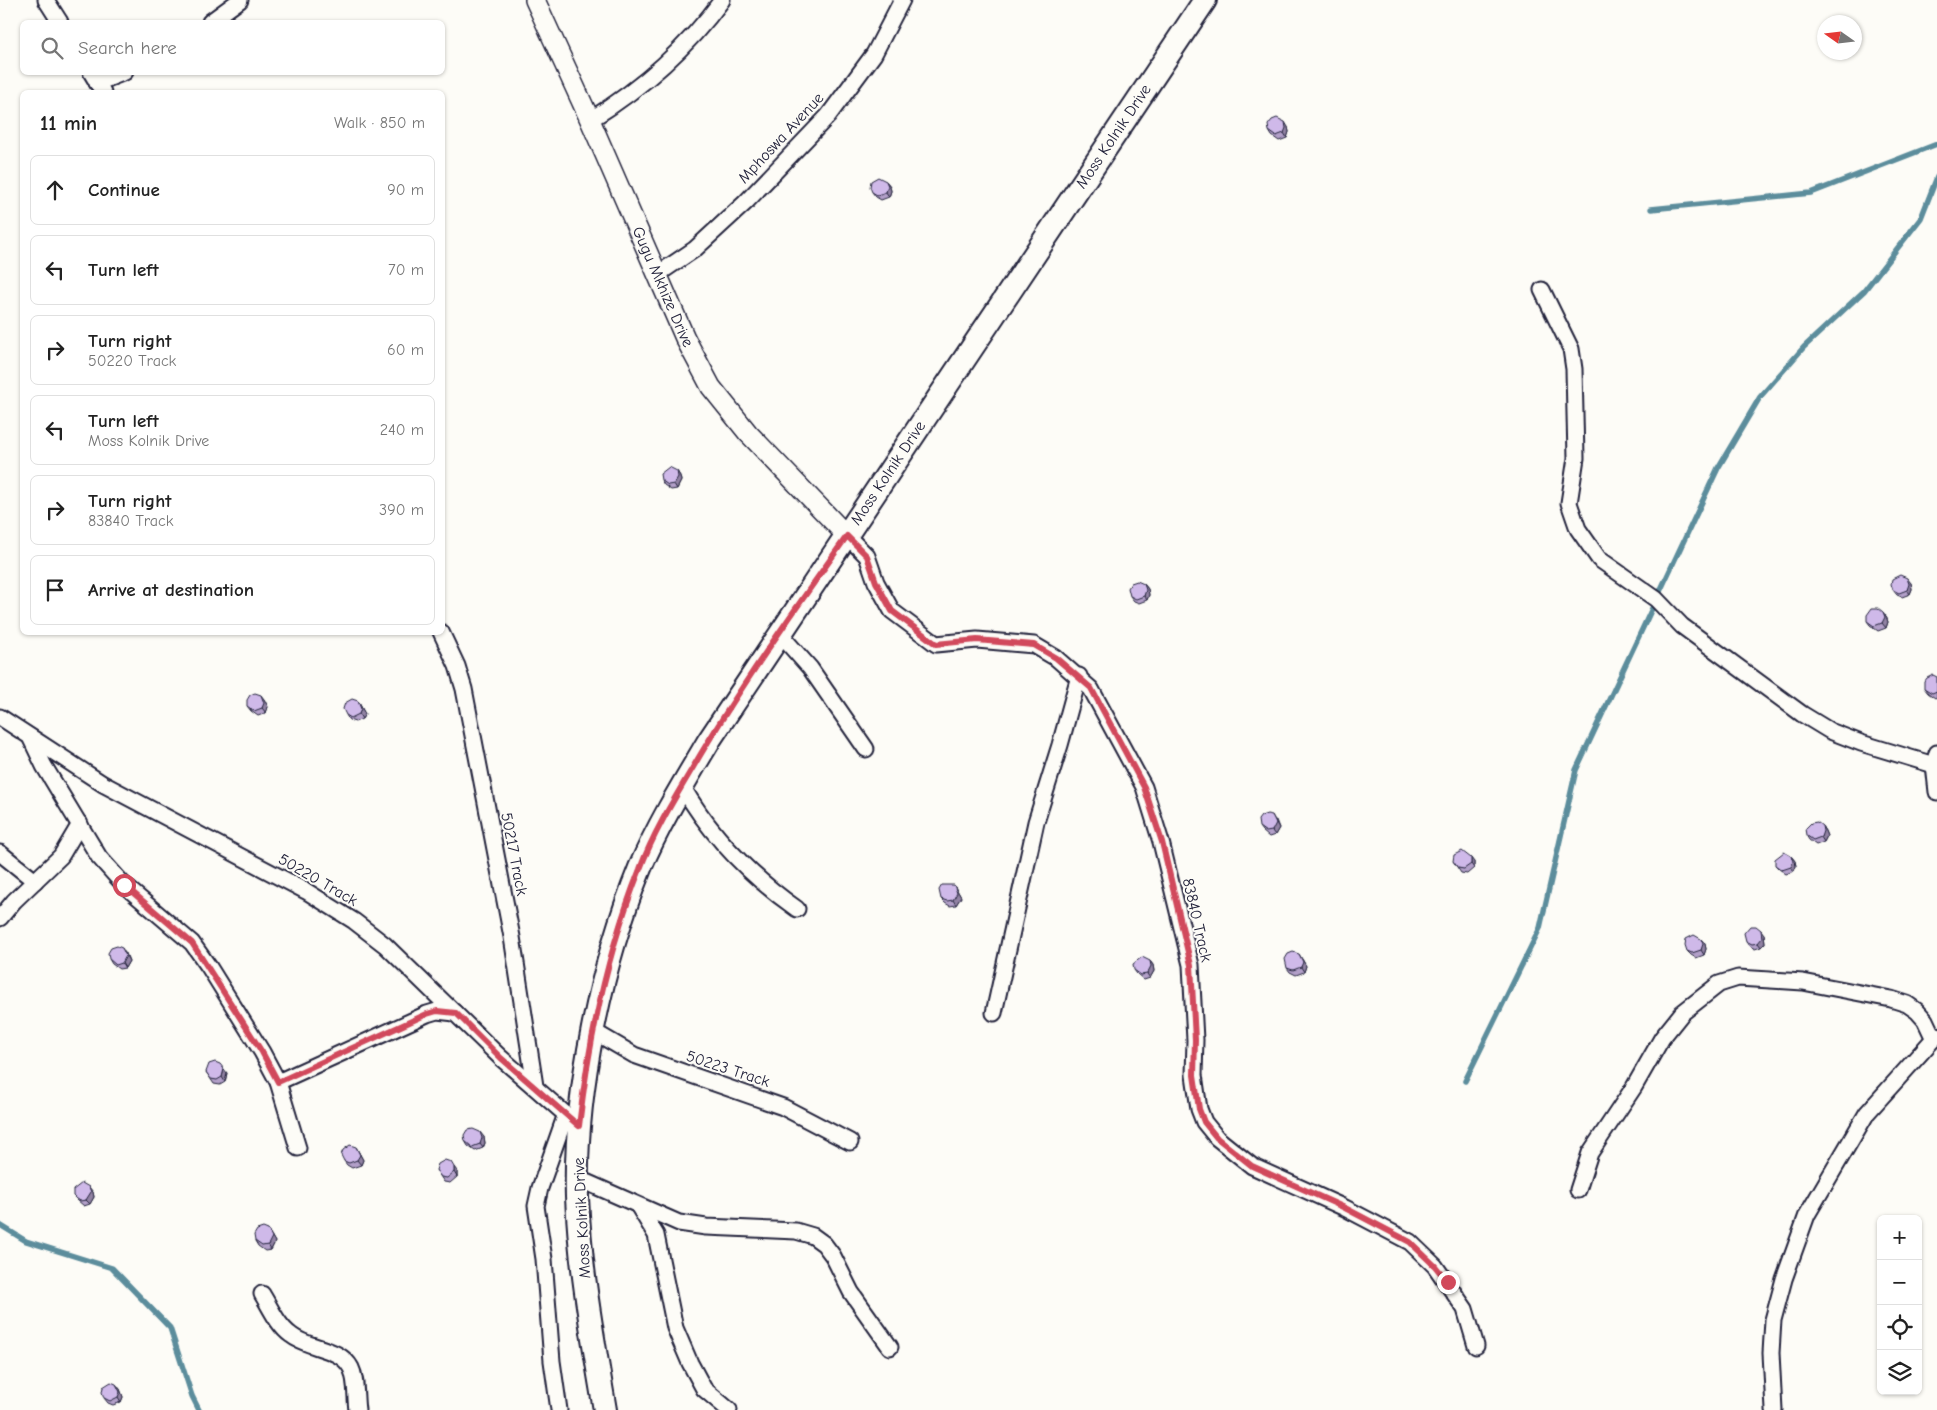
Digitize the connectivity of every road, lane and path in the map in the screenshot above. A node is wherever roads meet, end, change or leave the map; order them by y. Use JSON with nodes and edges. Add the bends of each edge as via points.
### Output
{"nodes":[{"id":1,"x":46,"y":0,"type":"edge"},
{"id":2,"x":240,"y":0,"type":"edge"},
{"id":3,"x":535,"y":0,"type":"edge"},
{"id":4,"x":722,"y":0,"type":"edge"},
{"id":5,"x":902,"y":0,"type":"edge"},
{"id":6,"x":1205,"y":0,"type":"edge"},
{"id":7,"x":59,"y":20,"type":"edge"},
{"id":8,"x":213,"y":20,"type":"edge"},
{"id":9,"x":117,"y":75,"type":"edge"},
{"id":10,"x":97,"y":83,"type":"edge"},
{"id":11,"x":590,"y":120,"type":"junction"},
{"id":12,"x":658,"y":274,"type":"junction"},
{"id":13,"x":1542,"y":290,"type":"dead end"},
{"id":14,"x":847,"y":536,"type":"junction"},
{"id":15,"x":778,"y":633,"type":"junction"},
{"id":16,"x":442,"y":635,"type":"edge"},
{"id":17,"x":1079,"y":676,"type":"junction"},
{"id":18,"x":0,"y":717,"type":"edge"},
{"id":19,"x":30,"y":738,"type":"junction"},
{"id":20,"x":866,"y":749,"type":"dead end"},
{"id":21,"x":1936,"y":759,"type":"edge"},
{"id":22,"x":682,"y":786,"type":"junction"},
{"id":23,"x":1937,"y":792,"type":"edge"},
{"id":24,"x":80,"y":824,"type":"junction"},
{"id":25,"x":0,"y":853,"type":"edge"},
{"id":26,"x":35,"y":881,"type":"junction"},
{"id":27,"x":797,"y":909,"type":"dead end"},
{"id":28,"x":0,"y":918,"type":"edge"},
{"id":29,"x":456,"y":1013,"type":"junction"},
{"id":30,"x":994,"y":1013,"type":"dead end"},
{"id":31,"x":593,"y":1031,"type":"junction"},
{"id":32,"x":1935,"y":1037,"type":"edge"},
{"id":33,"x":278,"y":1082,"type":"junction"},
{"id":34,"x":535,"y":1086,"type":"junction"},
{"id":35,"x":573,"y":1120,"type":"junction"},
{"id":36,"x":850,"y":1142,"type":"dead end"},
{"id":37,"x":298,"y":1148,"type":"dead end"},
{"id":38,"x":577,"y":1178,"type":"junction"},
{"id":39,"x":1578,"y":1190,"type":"dead end"},
{"id":40,"x":638,"y":1206,"type":"junction"},
{"id":41,"x":262,"y":1294,"type":"dead end"},
{"id":42,"x":1476,"y":1346,"type":"dead end"},
{"id":43,"x":890,"y":1347,"type":"dead end"},
{"id":44,"x":357,"y":1410,"type":"edge"},
{"id":45,"x":559,"y":1410,"type":"edge"},
{"id":46,"x":605,"y":1410,"type":"edge"},
{"id":47,"x":729,"y":1410,"type":"edge"},
{"id":48,"x":1774,"y":1410,"type":"edge"}],
"edges":[{"from":1,"to":7,"type":"street"},
{"from":2,"to":8,"type":"street"},
{"from":3,"to":11,"type":"street","name":"Gugu Mkhize Drive"},
{"from":4,"to":11,"type":"street","via":[[706,21],[624,99]]},
{"from":5,"to":12,"type":"street","name":"Mphoswa Avenue","via":[[874,54],[828,116],[744,203],[702,242]]},
{"from":6,"to":14,"type":"main road","name":"Moss Kolnik Drive"},
{"from":9,"to":10,"type":"street"},
{"from":11,"to":12,"type":"street","name":"Gugu Mkhize Drive"},
{"from":12,"to":14,"type":"street","name":"Gugu Mkhize Drive","via":[[685,338],[711,387],[748,433]]},
{"from":13,"to":21,"type":"street","via":[[1571,349],[1574,369],[1576,458],[1569,503],[1578,529],[1599,558],[1656,598],[1682,626],[1830,731],[1861,744]]},
{"from":14,"to":15,"type":"main road","name":"Moss Kolnik Drive"},
{"from":14,"to":17,"type":"street","name":"83840 Track","via":[[867,556],[876,582],[892,611],[936,644],[977,640],[1034,645]]},
{"from":15,"to":20,"type":"street","via":[[810,668]]},
{"from":15,"to":22,"type":"main road","name":"Moss Kolnik Drive"},
{"from":16,"to":34,"type":"street","name":"50217 Track","via":[[457,666],[465,698],[512,937]]},
{"from":17,"to":30,"type":"street","via":[[1036,822]]},
{"from":17,"to":42,"type":"street","name":"83840 Track","via":[[1100,702],[1130,758],[1144,787],[1162,842],[1191,965],[1194,1075],[1204,1122],[1217,1138],[1252,1166],[1410,1242],[1435,1266],[1465,1309]]},
{"from":18,"to":19,"type":"street","name":"50220 Track"},
{"from":19,"to":24,"type":"street"},
{"from":19,"to":29,"type":"street","name":"50220 Track","via":[[103,784],[344,914],[385,945]]},
{"from":21,"to":23,"type":"street"},
{"from":22,"to":27,"type":"street","via":[[697,811],[745,868],[771,892]]},
{"from":22,"to":31,"type":"main road","name":"Moss Kolnik Drive","via":[[640,869],[608,969]]},
{"from":24,"to":26,"type":"street","via":[[61,856]]},
{"from":24,"to":33,"type":"street","via":[[98,857],[124,885],[192,943]]},
{"from":25,"to":26,"type":"street"},
{"from":26,"to":28,"type":"street"},
{"from":29,"to":33,"type":"street","via":[[437,1011],[427,1014]]},
{"from":29,"to":34,"type":"street","name":"50220 Track","via":[[501,1058]]},
{"from":31,"to":35,"type":"main road","name":"Moss Kolnik Drive"},
{"from":31,"to":36,"type":"street","name":"50223 Track","via":[[634,1055],[783,1107]]},
{"from":32,"to":39,"type":"street","via":[[1917,1011],[1891,999],[1803,982],[1738,978],[1719,984],[1682,1013],[1662,1038],[1590,1154]]},
{"from":32,"to":48,"type":"street","via":[[1867,1113],[1807,1215],[1773,1320],[1770,1353]]},
{"from":33,"to":37,"type":"street"},
{"from":34,"to":35,"type":"street","name":"50220 Track"},
{"from":35,"to":38,"type":"main road","name":"Moss Kolnik Drive"},
{"from":35,"to":45,"type":"street","via":[[545,1172],[536,1206]]},
{"from":38,"to":40,"type":"street"},
{"from":38,"to":46,"type":"main road","name":"Moss Kolnik Drive","via":[[587,1300]]},
{"from":40,"to":43,"type":"street","via":[[678,1222],[706,1227],[796,1231],[813,1236],[833,1256],[851,1292]]},
{"from":40,"to":47,"type":"street","via":[[656,1235],[675,1328],[704,1389]]},
{"from":41,"to":44,"type":"street","via":[[290,1335],[336,1354],[348,1364],[354,1376]]}]}
